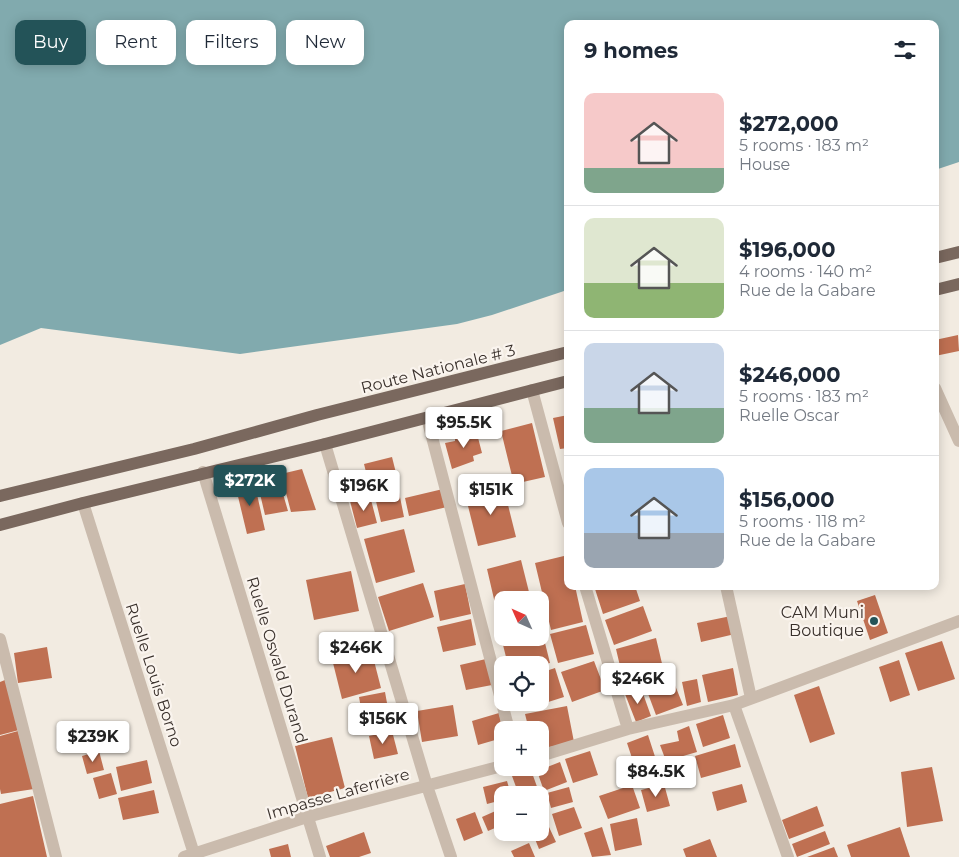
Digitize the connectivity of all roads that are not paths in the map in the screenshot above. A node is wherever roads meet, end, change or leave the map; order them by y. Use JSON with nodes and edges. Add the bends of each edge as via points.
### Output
{"nodes":[{"id":1,"x":959,"y":252,"type":"edge"},
{"id":2,"x":939,"y":257,"type":"edge"},
{"id":3,"x":959,"y":284,"type":"edge"},
{"id":4,"x":939,"y":289,"type":"edge"},
{"id":5,"x":564,"y":353,"type":"edge"},
{"id":6,"x":564,"y":383,"type":"edge"},
{"id":7,"x":532,"y":390,"type":"junction"},
{"id":8,"x":939,"y":397,"type":"edge"},
{"id":9,"x":427,"y":418,"type":"junction"},
{"id":10,"x":959,"y":441,"type":"edge"},
{"id":11,"x":325,"y":444,"type":"junction"},
{"id":12,"x":203,"y":472,"type":"junction"},
{"id":13,"x":0,"y":496,"type":"edge"},
{"id":14,"x":83,"y":502,"type":"junction"},
{"id":15,"x":564,"y":508,"type":"edge"},
{"id":16,"x":0,"y":525,"type":"edge"},
{"id":17,"x":586,"y":590,"type":"edge"},
{"id":18,"x":727,"y":590,"type":"edge"},
{"id":19,"x":959,"y":621,"type":"edge"},
{"id":20,"x":0,"y":639,"type":"edge"},
{"id":21,"x":752,"y":698,"type":"junction"},
{"id":22,"x":734,"y":705,"type":"junction"},
{"id":23,"x":507,"y":721,"type":"edge"},
{"id":24,"x":628,"y":729,"type":"junction"},
{"id":25,"x":549,"y":753,"type":"edge"},
{"id":26,"x":494,"y":768,"type":"edge"},
{"id":27,"x":426,"y":786,"type":"junction"},
{"id":28,"x":308,"y":817,"type":"junction"},
{"id":29,"x":191,"y":856,"type":"edge"},
{"id":30,"x":56,"y":857,"type":"edge"},
{"id":31,"x":320,"y":857,"type":"edge"},
{"id":32,"x":451,"y":857,"type":"edge"},
{"id":33,"x":788,"y":857,"type":"edge"}],
"edges":[{"from":1,"to":2,"type":"main road"},
{"from":3,"to":4,"type":"main road"},
{"from":5,"to":13,"type":"main road","name":"Route Nationale # 3"},
{"from":6,"to":7,"type":"main road"},
{"from":7,"to":9,"type":"main road"},
{"from":7,"to":15,"type":"street"},
{"from":8,"to":10,"type":"street"},
{"from":9,"to":11,"type":"main road"},
{"from":9,"to":23,"type":"street"},
{"from":11,"to":12,"type":"main road"},
{"from":11,"to":27,"type":"street"},
{"from":12,"to":14,"type":"main road"},
{"from":12,"to":28,"type":"street","name":"Ruelle Osvald Durand"},
{"from":14,"to":16,"type":"main road"},
{"from":14,"to":29,"type":"street","name":"Ruelle Louis Borno"},
{"from":17,"to":24,"type":"street"},
{"from":18,"to":21,"type":"street"},
{"from":19,"to":21,"type":"street"},
{"from":20,"to":30,"type":"street"},
{"from":21,"to":22,"type":"street"},
{"from":22,"to":24,"type":"street"},
{"from":22,"to":33,"type":"street"},
{"from":24,"to":25,"type":"street"},
{"from":26,"to":27,"type":"street","name":"Impasse Laferrière"},
{"from":27,"to":28,"type":"street","name":"Impasse Laferrière"},
{"from":27,"to":32,"type":"street"},
{"from":28,"to":29,"type":"street","name":"Impasse Laferrière"},
{"from":28,"to":31,"type":"street","name":"Ruelle Osvald Durand"}]}
